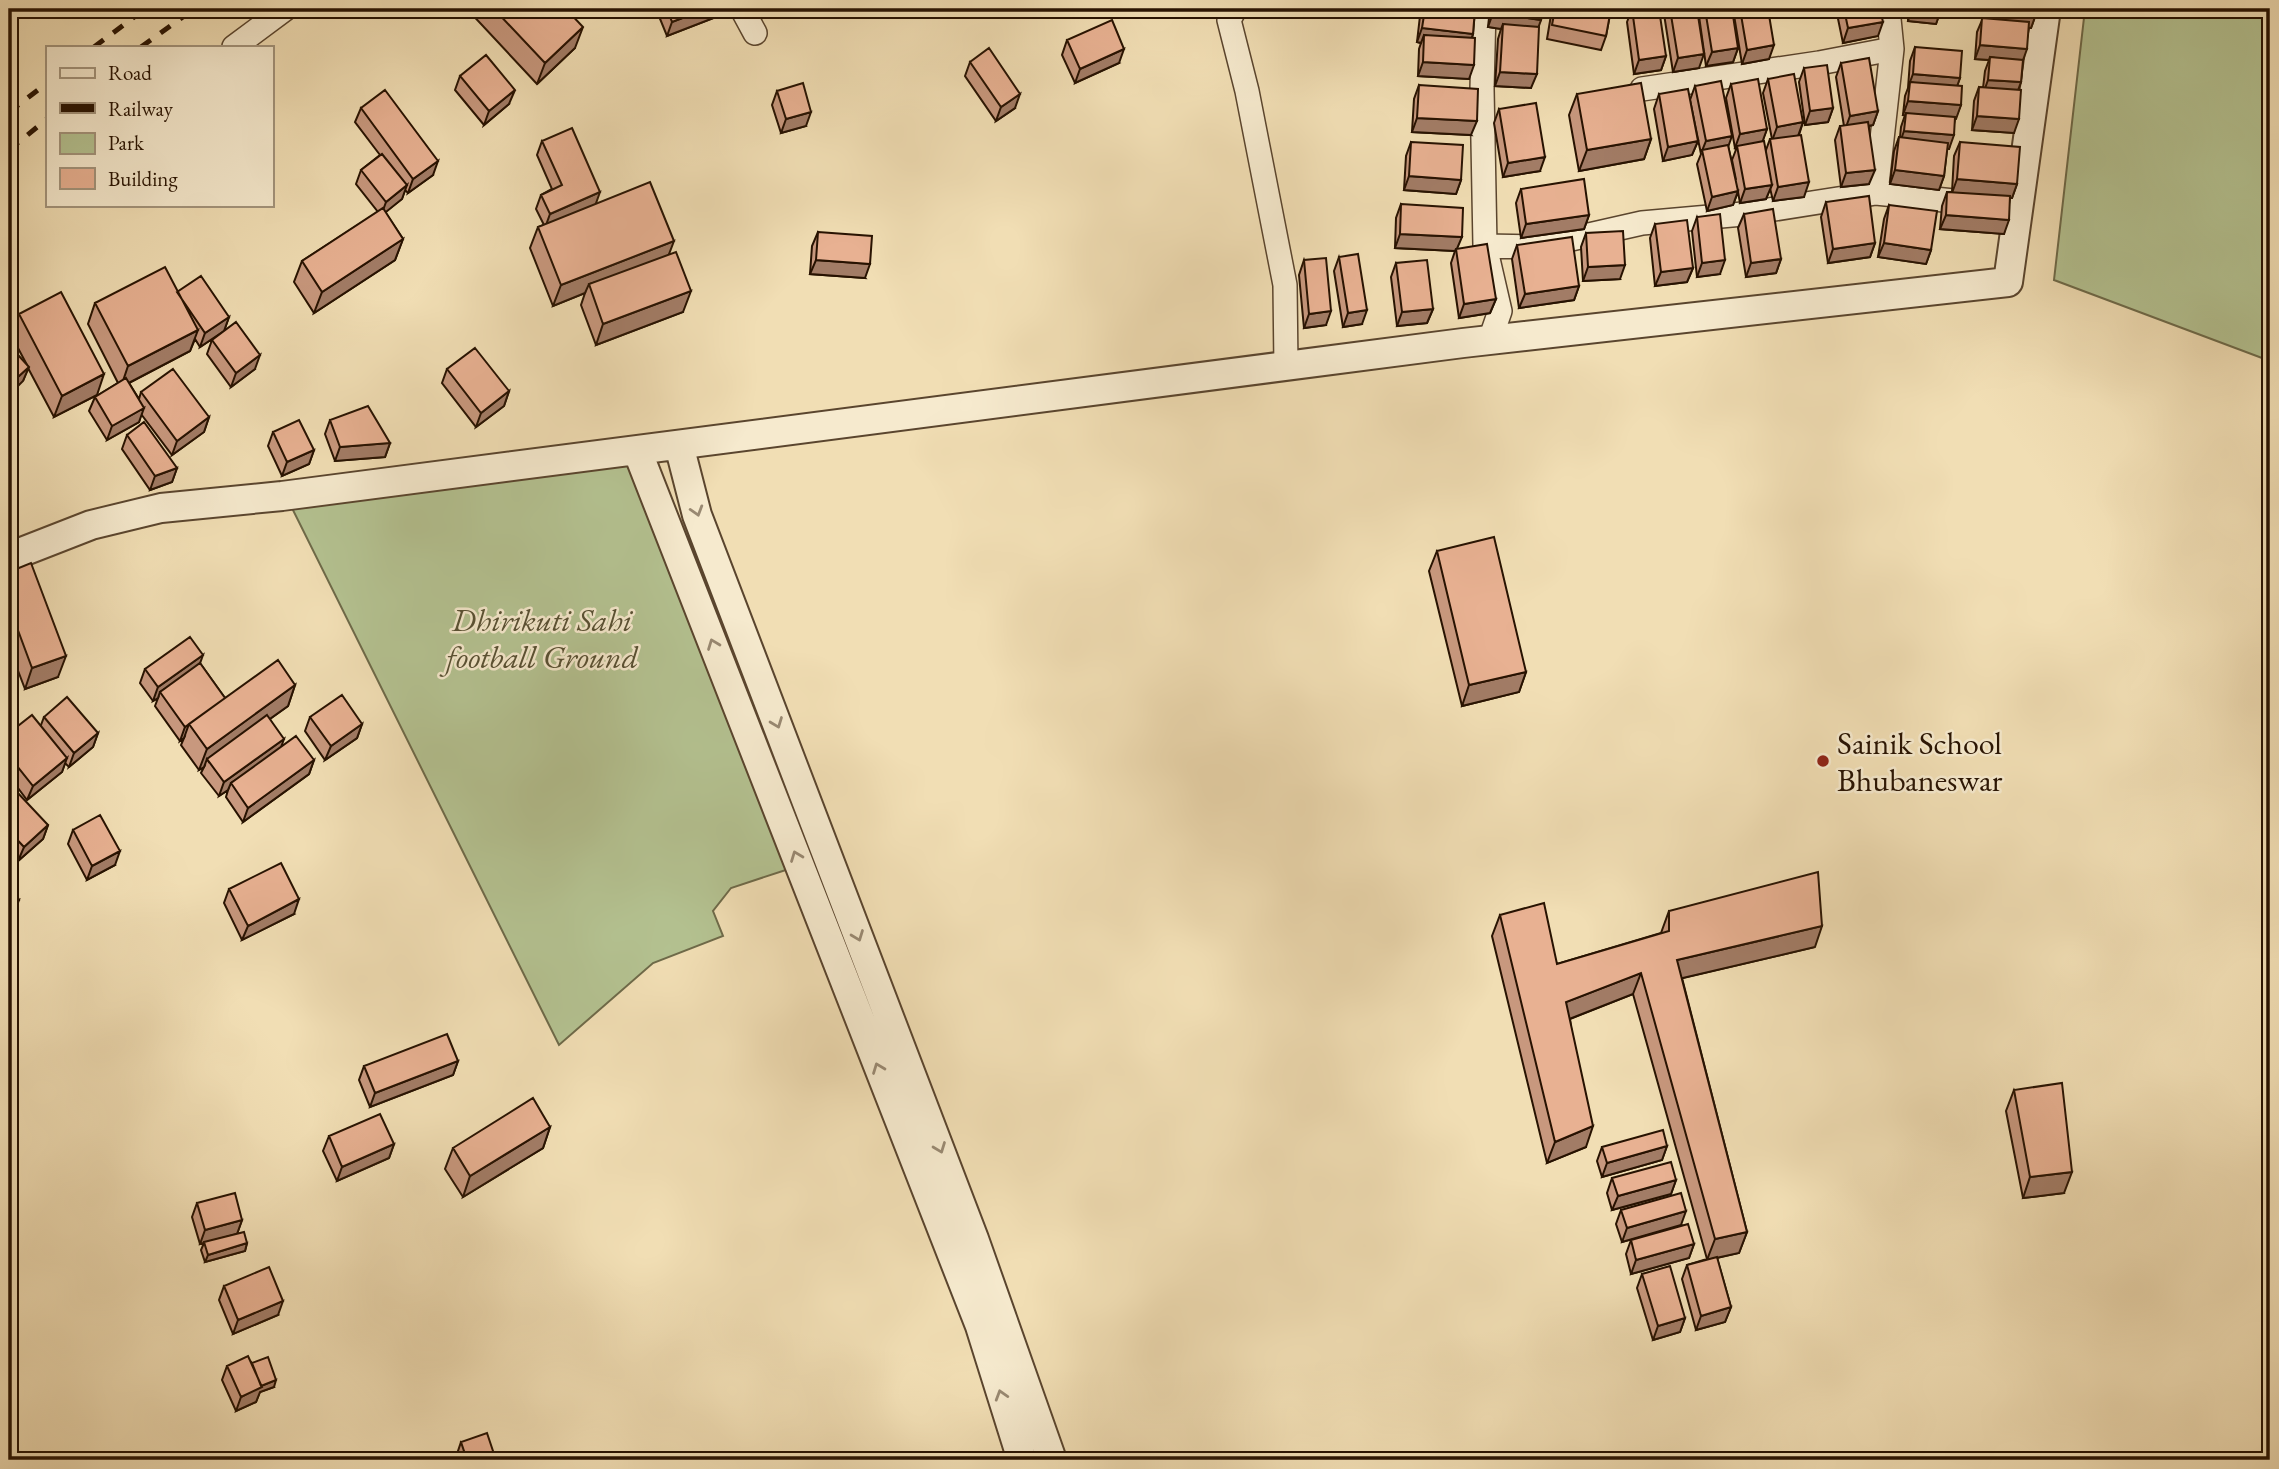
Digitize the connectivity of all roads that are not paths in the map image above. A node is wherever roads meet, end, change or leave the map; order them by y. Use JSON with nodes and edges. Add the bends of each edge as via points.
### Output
{"nodes":[{"id":1,"x":285,"y":9,"type":"edge"},
{"id":2,"x":742,"y":9,"type":"edge"},
{"id":3,"x":1235,"y":9,"type":"edge"},
{"id":4,"x":1484,"y":9,"type":"edge"},
{"id":5,"x":1888,"y":9,"type":"edge"},
{"id":6,"x":2046,"y":9,"type":"edge"},
{"id":7,"x":755,"y":33,"type":"dead end"},
{"id":8,"x":235,"y":46,"type":"edge"},
{"id":9,"x":1892,"y":49,"type":"junction"},
{"id":10,"x":1643,"y":89,"type":"edge"},
{"id":11,"x":1876,"y":193,"type":"junction"},
{"id":12,"x":2018,"y":208,"type":"junction"},
{"id":13,"x":1485,"y":246,"type":"junction"},
{"id":14,"x":1490,"y":340,"type":"junction"},
{"id":15,"x":1286,"y":367,"type":"junction"},
{"id":16,"x":678,"y":445,"type":"junction"},
{"id":17,"x":637,"y":450,"type":"junction"},
{"id":18,"x":9,"y":557,"type":"edge"},
{"id":19,"x":1022,"y":1460,"type":"edge"},
{"id":20,"x":1052,"y":1460,"type":"edge"}],
"edges":[{"from":1,"to":8,"type":"street"},
{"from":2,"to":7,"type":"street"},
{"from":3,"to":15,"type":"street","via":[[1229,20],[1285,285]]},
{"from":4,"to":13,"type":"street"},
{"from":5,"to":9,"type":"street"},
{"from":6,"to":12,"type":"street"},
{"from":9,"to":10,"type":"street"},
{"from":9,"to":11,"type":"street"},
{"from":11,"to":12,"type":"street"},
{"from":11,"to":13,"type":"street","via":[[1743,214],[1642,223],[1536,247]]},
{"from":12,"to":14,"type":"street","via":[[2008,282]]},
{"from":13,"to":14,"type":"street","via":[[1500,311]]},
{"from":14,"to":15,"type":"street"},
{"from":15,"to":16,"type":"street"},
{"from":16,"to":17,"type":"street"},
{"from":16,"to":20,"type":"street","one_way":true,"via":[[697,515],[974,1239]]},
{"from":17,"to":18,"type":"street","via":[[161,508],[91,525]]},
{"from":19,"to":17,"type":"street","one_way":true,"via":[[980,1326]]}]}
